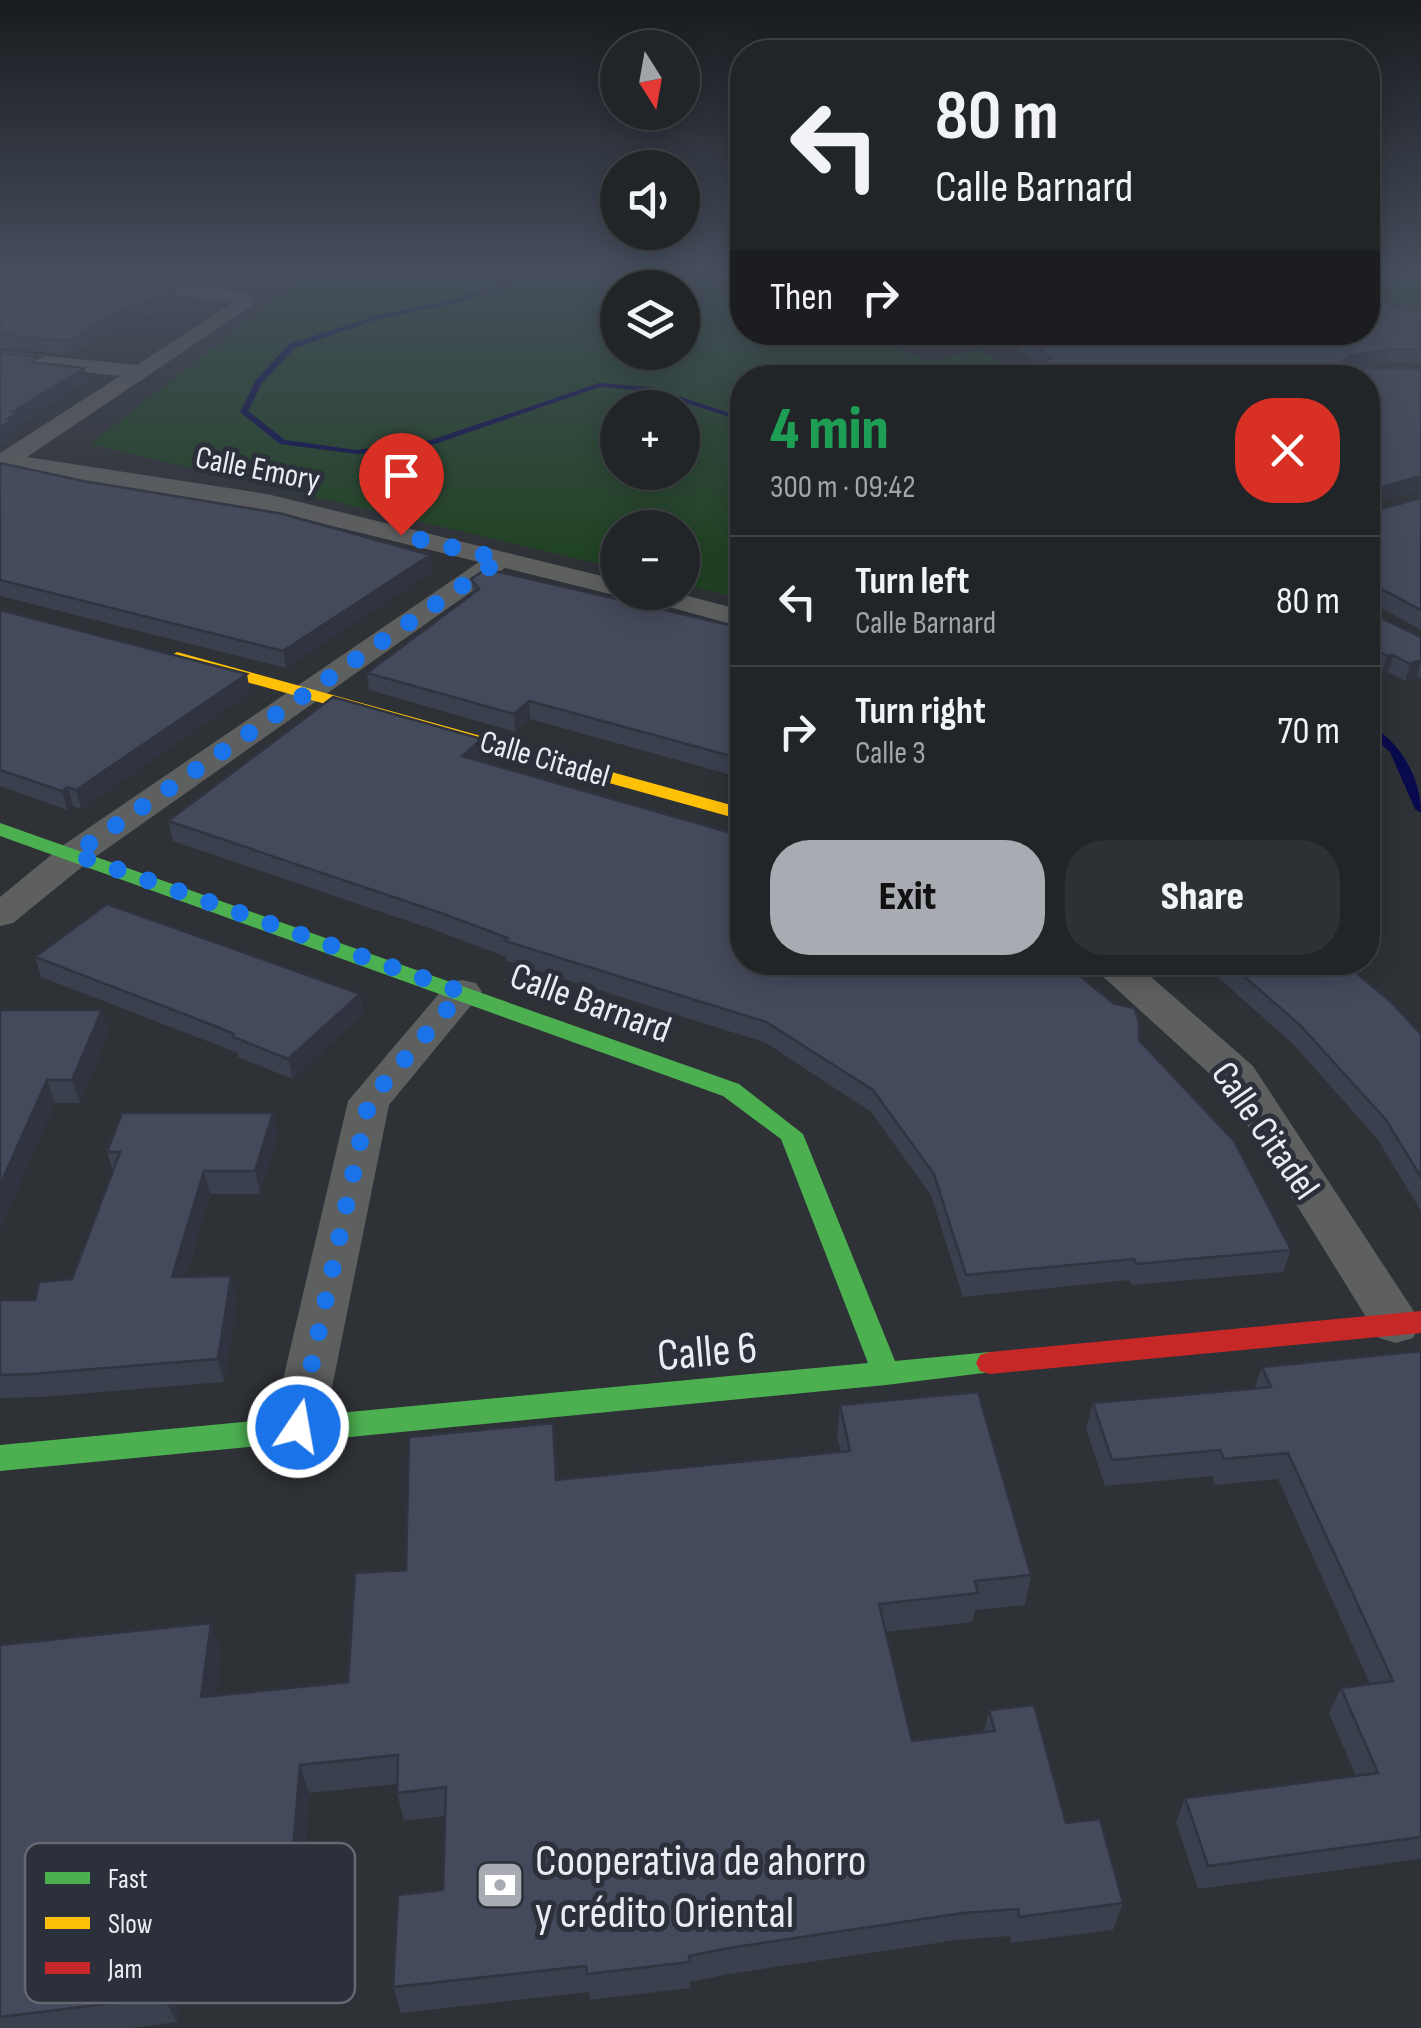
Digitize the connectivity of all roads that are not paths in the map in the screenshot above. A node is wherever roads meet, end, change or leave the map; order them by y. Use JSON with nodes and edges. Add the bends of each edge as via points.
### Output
{"nodes":[{"id":1,"x":109,"y":369,"type":"edge"},
{"id":2,"x":148,"y":369,"type":"edge"},
{"id":3,"x":143,"y":372,"type":"junction"},
{"id":4,"x":2,"y":460,"type":"edge"},
{"id":5,"x":501,"y":559,"type":"junction"},
{"id":6,"x":600,"y":584,"type":"edge"},
{"id":7,"x":700,"y":608,"type":"edge"},
{"id":8,"x":730,"y":615,"type":"edge"},
{"id":9,"x":146,"y":648,"type":"edge"},
{"id":10,"x":310,"y":691,"type":"junction"},
{"id":11,"x":730,"y":811,"type":"edge"},
{"id":12,"x":0,"y":829,"type":"edge"},
{"id":13,"x":74,"y":854,"type":"junction"},
{"id":14,"x":0,"y":915,"type":"edge"},
{"id":15,"x":1126,"y":975,"type":"edge"},
{"id":16,"x":462,"y":992,"type":"junction"},
{"id":17,"x":1409,"y":1324,"type":"edge"},
{"id":18,"x":886,"y":1374,"type":"junction"},
{"id":19,"x":298,"y":1427,"type":"junction"},
{"id":20,"x":0,"y":1458,"type":"edge"}],
"edges":[{"from":1,"to":3,"type":"street"},
{"from":2,"to":3,"type":"street"},
{"from":3,"to":4,"type":"street"},
{"from":4,"to":5,"type":"street","name":"Calle Emory","via":[[267,502]]},
{"from":5,"to":6,"type":"street","name":"Calle Emory"},
{"from":5,"to":10,"type":"street"},
{"from":7,"to":8,"type":"street"},
{"from":9,"to":10,"type":"street","name":"Calle Citadel"},
{"from":10,"to":11,"type":"street","name":"Calle Citadel"},
{"from":10,"to":13,"type":"street"},
{"from":12,"to":13,"type":"street","name":"Calle Barnard"},
{"from":13,"to":14,"type":"street"},
{"from":13,"to":16,"type":"street","name":"Calle Barnard"},
{"from":15,"to":17,"type":"street","name":"Calle Citadel","via":[[1238,1076]]},
{"from":16,"to":18,"type":"street","name":"Calle Barnard","via":[[732,1090],[792,1134]]},
{"from":16,"to":19,"type":"street","via":[[369,1101]]},
{"from":17,"to":18,"type":"street","name":"Calle 6"},
{"from":18,"to":19,"type":"street","name":"Calle 6"},
{"from":19,"to":20,"type":"street","name":"Calle 6"}]}
